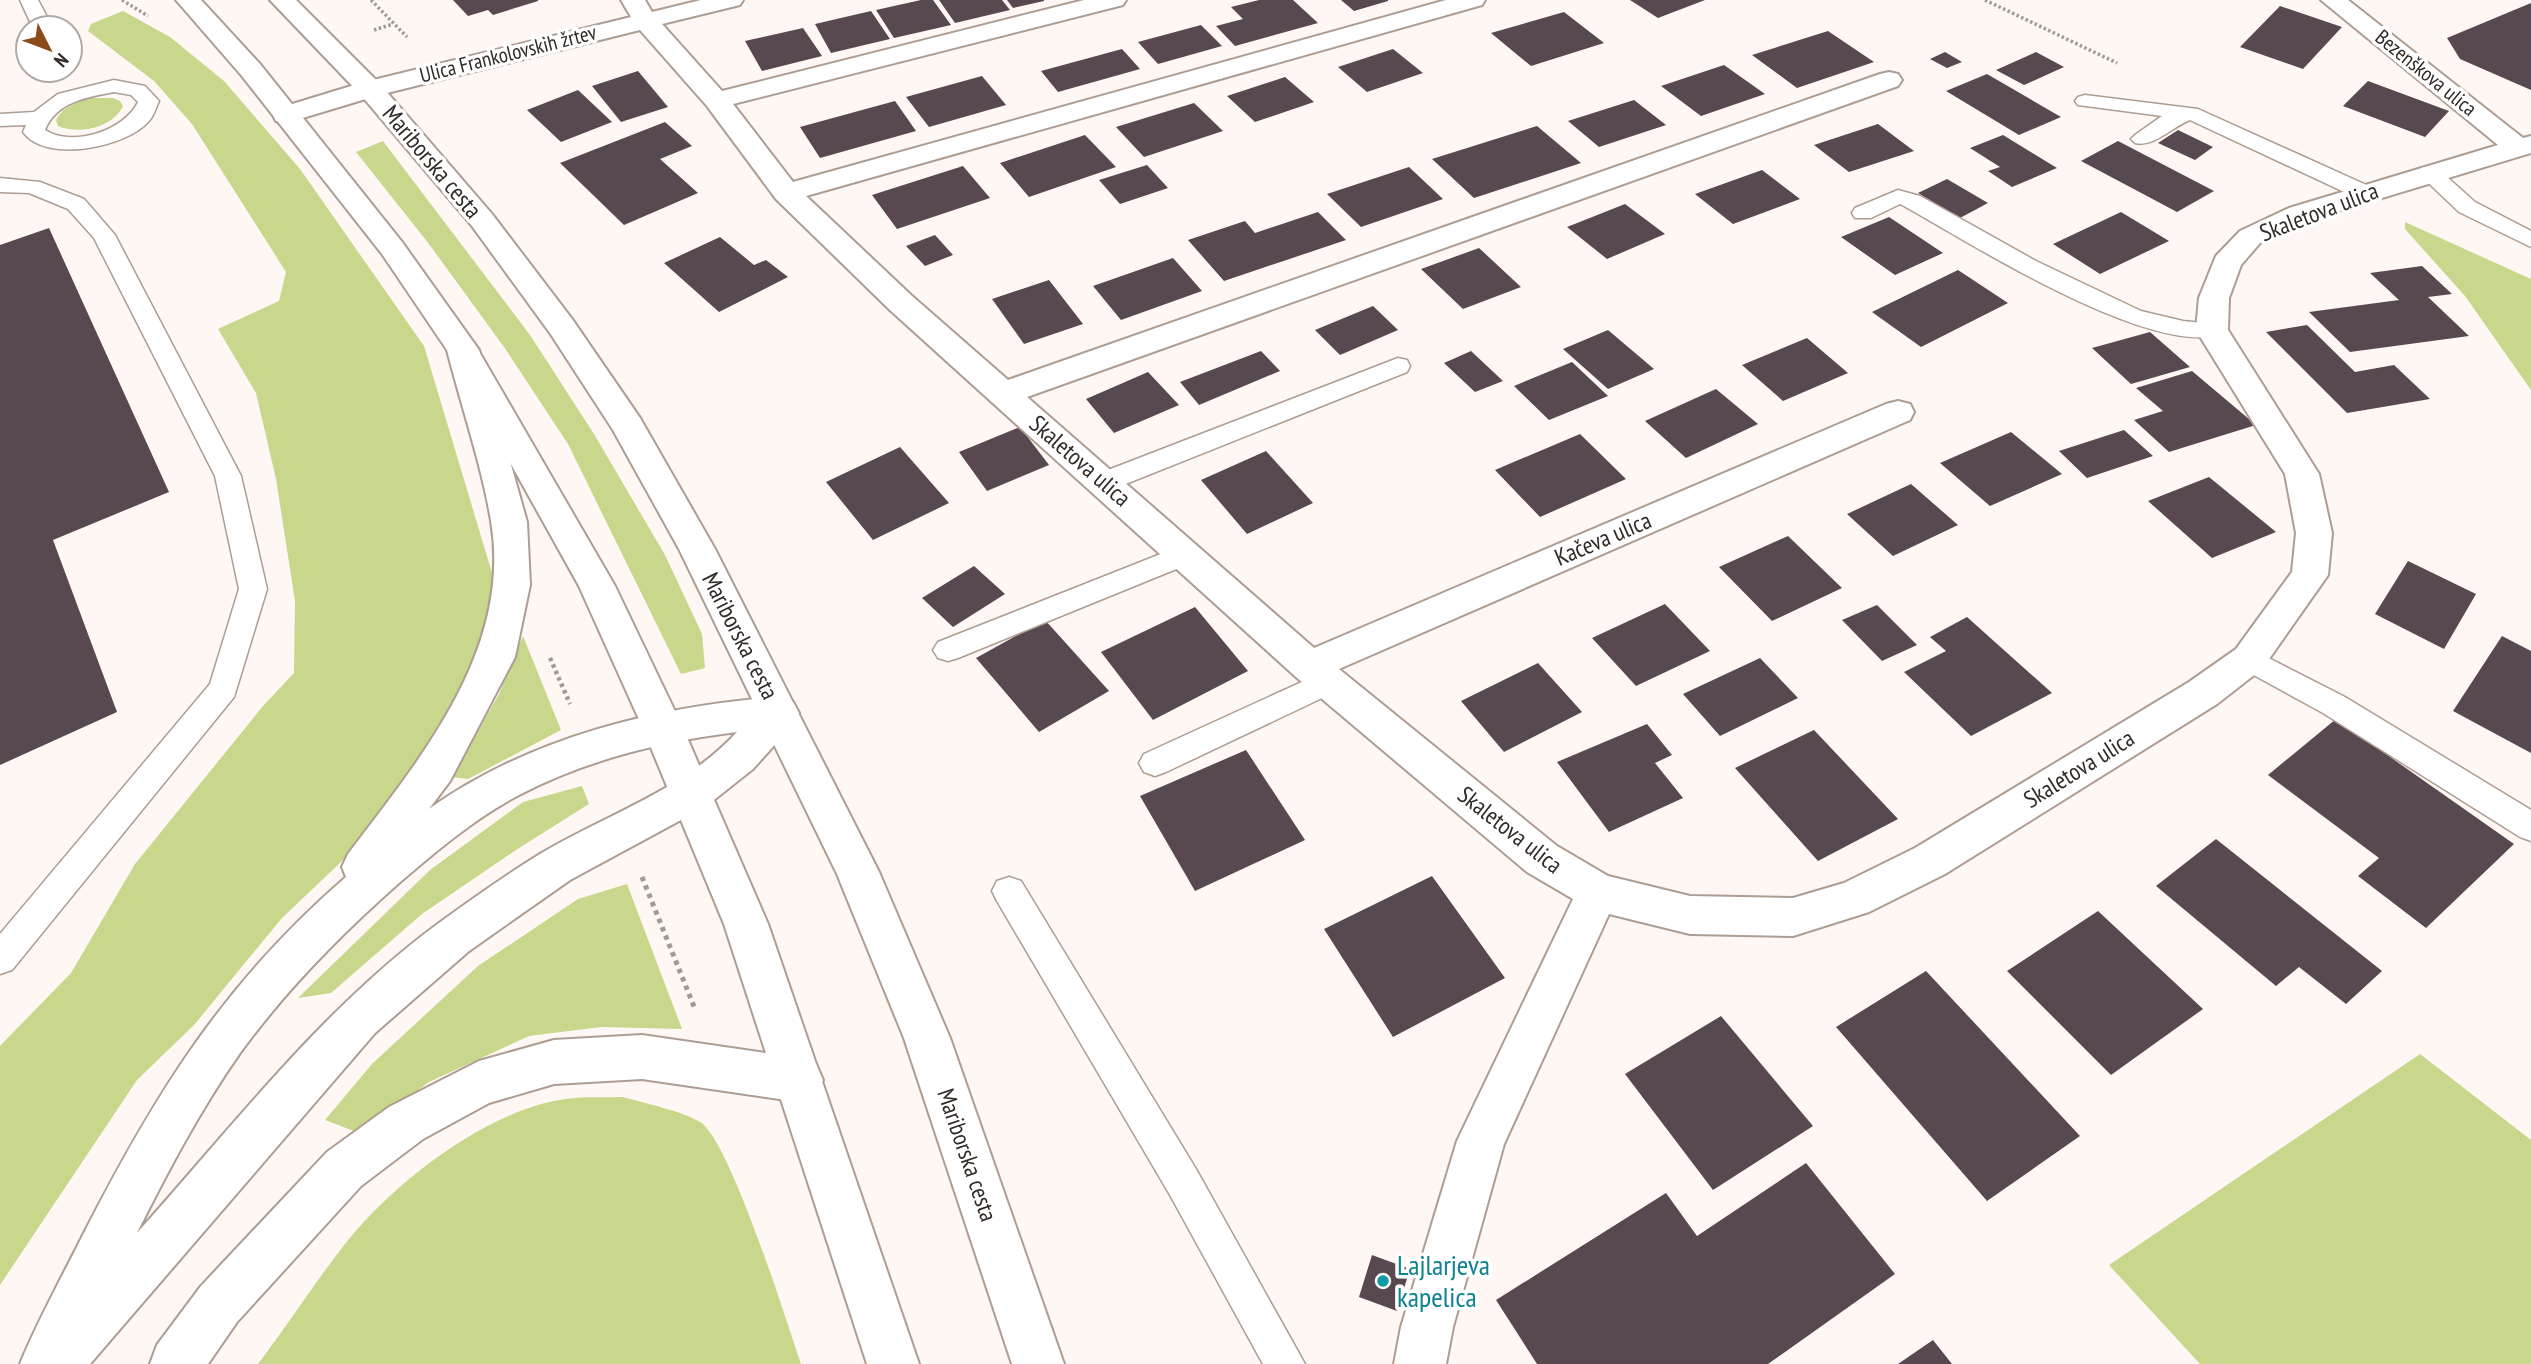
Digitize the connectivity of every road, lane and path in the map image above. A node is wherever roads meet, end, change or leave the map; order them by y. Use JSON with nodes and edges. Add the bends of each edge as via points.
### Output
{"nodes":[{"id":1,"x":188,"y":0,"type":"edge"},
{"id":2,"x":282,"y":0,"type":"edge"},
{"id":3,"x":371,"y":0,"type":"edge"},
{"id":4,"x":731,"y":0,"type":"edge"},
{"id":5,"x":1114,"y":0,"type":"edge"},
{"id":6,"x":1473,"y":0,"type":"edge"},
{"id":7,"x":2333,"y":0,"type":"edge"},
{"id":8,"x":639,"y":10,"type":"edge"},
{"id":9,"x":410,"y":40,"type":"dead end"},
{"id":10,"x":1889,"y":80,"type":"dead end"},
{"id":11,"x":77,"y":84,"type":"edge"},
{"id":12,"x":370,"y":89,"type":"junction"},
{"id":13,"x":82,"y":92,"type":"junction"},
{"id":14,"x":716,"y":100,"type":"junction"},
{"id":15,"x":2085,"y":101,"type":"dead end"},
{"id":16,"x":2191,"y":113,"type":"junction"},
{"id":17,"x":286,"y":115,"type":"junction"},
{"id":18,"x":38,"y":118,"type":"junction"},
{"id":19,"x":0,"y":120,"type":"edge"},
{"id":20,"x":2142,"y":139,"type":"dead end"},
{"id":21,"x":2525,"y":145,"type":"edge"},
{"id":22,"x":2429,"y":173,"type":"junction"},
{"id":23,"x":0,"y":185,"type":"edge"},
{"id":24,"x":786,"y":193,"type":"junction"},
{"id":25,"x":2365,"y":193,"type":"junction"},
{"id":26,"x":1864,"y":213,"type":"dead end"},
{"id":27,"x":2531,"y":240,"type":"edge"},
{"id":28,"x":2212,"y":330,"type":"junction"},
{"id":29,"x":463,"y":350,"type":"junction"},
{"id":30,"x":1398,"y":366,"type":"dead end"},
{"id":31,"x":1004,"y":393,"type":"junction"},
{"id":32,"x":1898,"y":412,"type":"dead end"},
{"id":33,"x":1104,"y":482,"type":"junction"},
{"id":34,"x":1186,"y":554,"type":"junction"},
{"id":35,"x":545,"y":647,"type":"dead end"},
{"id":36,"x":948,"y":650,"type":"dead end"},
{"id":37,"x":2249,"y":659,"type":"junction"},
{"id":38,"x":1318,"y":674,"type":"junction"},
{"id":39,"x":571,"y":705,"type":"dead end"},
{"id":40,"x":779,"y":713,"type":"junction"},
{"id":41,"x":662,"y":726,"type":"junction"},
{"id":42,"x":1155,"y":763,"type":"dead end"},
{"id":43,"x":691,"y":795,"type":"junction"},
{"id":44,"x":2531,"y":827,"type":"edge"},
{"id":45,"x":640,"y":873,"type":"dead end"},
{"id":46,"x":1009,"y":891,"type":"dead end"},
{"id":47,"x":1598,"y":892,"type":"junction"},
{"id":48,"x":322,"y":923,"type":"junction"},
{"id":49,"x":0,"y":959,"type":"edge"},
{"id":50,"x":699,"y":1019,"type":"dead end"},
{"id":51,"x":800,"y":1080,"type":"junction"},
{"id":52,"x":46,"y":1364,"type":"edge"},
{"id":53,"x":55,"y":1364,"type":"edge"},
{"id":54,"x":176,"y":1364,"type":"edge"},
{"id":55,"x":892,"y":1364,"type":"edge"},
{"id":56,"x":1038,"y":1364,"type":"edge"},
{"id":57,"x":1286,"y":1364,"type":"edge"},
{"id":58,"x":1420,"y":1364,"type":"edge"}],
"edges":[{"from":1,"to":17,"type":"main road"},
{"from":2,"to":12,"type":"main road","name":"Mariborska cesta"},
{"from":3,"to":9,"type":"path"},
{"from":4,"to":8,"type":"main road","name":"Ulica Frankolovskih žrtev"},
{"from":5,"to":14,"type":"main road"},
{"from":6,"to":24,"type":"main road"},
{"from":7,"to":21,"type":"main road","name":"Bezenškova ulica"},
{"from":8,"to":12,"type":"main road","name":"Ulica Frankolovskih žrtev"},
{"from":8,"to":14,"type":"main road","name":"Skaletova ulica"},
{"from":10,"to":31,"type":"main road"},
{"from":11,"to":13,"type":"lane"},
{"from":12,"to":17,"type":"main road","name":"Ulica Frankolovskih žrtev"},
{"from":12,"to":40,"type":"main road","name":"Mariborska cesta","via":[[482,220],[628,426]]},
{"from":13,"to":18,"type":"lane","via":[[54,104]]},
{"from":13,"to":18,"type":"lane","via":[[114,86],[138,90],[149,101],[141,118],[117,133],[81,143],[48,142],[34,132]]},
{"from":14,"to":24,"type":"main road","name":"Skaletova ulica"},
{"from":15,"to":16,"type":"lane"},
{"from":16,"to":20,"type":"lane","via":[[2168,121]]},
{"from":16,"to":25,"type":"lane"},
{"from":17,"to":29,"type":"main road","via":[[392,247]]},
{"from":18,"to":19,"type":"lane"},
{"from":21,"to":22,"type":"main road","name":"Skaletova ulica"},
{"from":22,"to":25,"type":"main road","name":"Skaletova ulica"},
{"from":22,"to":27,"type":"lane","via":[[2467,207]]},
{"from":23,"to":49,"type":"lane","via":[[32,187],[76,204],[104,235],[228,476],[253,589],[223,689]]},
{"from":24,"to":31,"type":"main road","name":"Skaletova ulica"},
{"from":25,"to":28,"type":"main road","name":"Skaletova ulica","via":[[2250,237],[2227,262],[2214,298]]},
{"from":26,"to":28,"type":"lane","via":[[1898,197],[1912,201],[2028,266],[2133,317],[2183,329]]},
{"from":28,"to":37,"type":"main road","name":"Skaletova ulica","via":[[2302,474],[2314,533],[2310,575]]},
{"from":29,"to":41,"type":"main road","via":[[597,586]]},
{"from":29,"to":48,"type":"main road","via":[[509,522],[512,585],[496,657],[436,769]]},
{"from":30,"to":33,"type":"lane"},
{"from":31,"to":33,"type":"main road","name":"Skaletova ulica"},
{"from":32,"to":38,"type":"main road","name":"Kačeva ulica"},
{"from":33,"to":34,"type":"main road","name":"Skaletova ulica"},
{"from":34,"to":36,"type":"lane"},
{"from":34,"to":38,"type":"main road","name":"Skaletova ulica"},
{"from":35,"to":39,"type":"path"},
{"from":37,"to":44,"type":"lane","via":[[2334,705]]},
{"from":37,"to":47,"type":"main road","name":"Skaletova ulica","via":[[2203,693],[1941,853],[1854,899],[1793,917],[1690,915]]},
{"from":38,"to":42,"type":"lane"},
{"from":38,"to":47,"type":"main road","name":"Skaletova ulica","via":[[1542,859]]},
{"from":40,"to":41,"type":"main road","via":[[719,716]]},
{"from":40,"to":43,"type":"main road","via":[[739,757]]},
{"from":40,"to":56,"type":"main road","name":"Mariborska cesta","via":[[858,872],[927,1038]]},
{"from":41,"to":43,"type":"main road"},
{"from":41,"to":48,"type":"main road","via":[[589,747],[500,785],[428,831]]},
{"from":43,"to":51,"type":"main road","via":[[746,924]]},
{"from":43,"to":53,"type":"main road","via":[[555,867],[454,937],[359,1018]]},
{"from":45,"to":50,"type":"path"},
{"from":46,"to":57,"type":"lane"},
{"from":47,"to":58,"type":"main road","via":[[1481,1141]]},
{"from":48,"to":52,"type":"main road","via":[[258,993],[183,1099]]},
{"from":51,"to":54,"type":"main road","via":[[642,1057],[554,1062],[479,1083],[406,1123],[344,1169],[219,1304]]},
{"from":51,"to":55,"type":"main road"}]}
